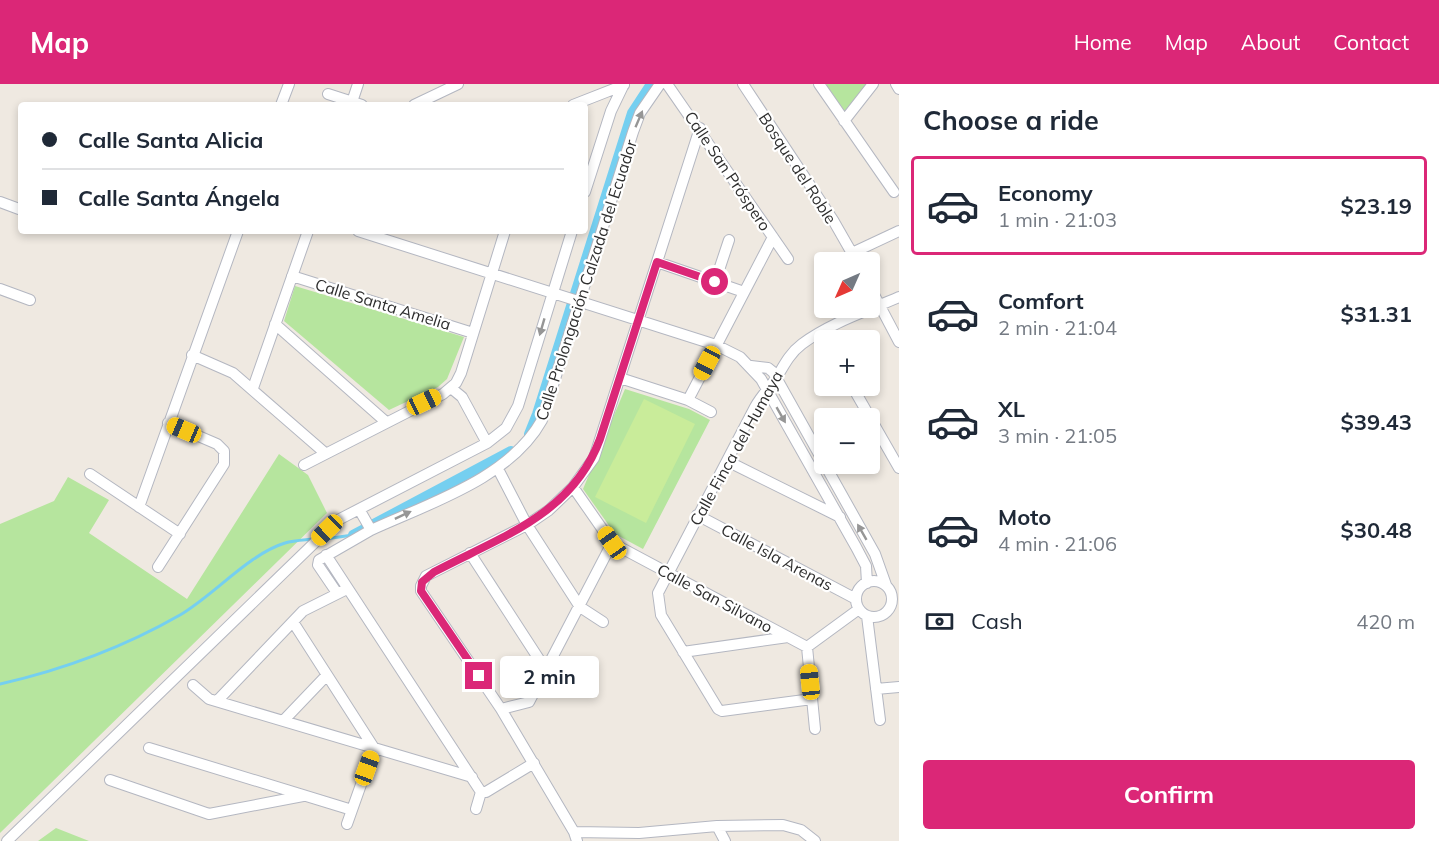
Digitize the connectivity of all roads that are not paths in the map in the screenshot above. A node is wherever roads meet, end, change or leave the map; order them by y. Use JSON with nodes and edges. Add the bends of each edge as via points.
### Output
{"nodes":[{"id":1,"x":289,"y":84,"type":"edge"},
{"id":2,"x":358,"y":84,"type":"edge"},
{"id":3,"x":458,"y":84,"type":"edge"},
{"id":4,"x":624,"y":84,"type":"edge"},
{"id":5,"x":660,"y":84,"type":"edge"},
{"id":6,"x":668,"y":84,"type":"edge"},
{"id":7,"x":743,"y":84,"type":"edge"},
{"id":8,"x":819,"y":84,"type":"edge"},
{"id":9,"x":873,"y":84,"type":"edge"},
{"id":10,"x":896,"y":84,"type":"edge"},
{"id":11,"x":899,"y":89,"type":"edge"},
{"id":12,"x":328,"y":94,"type":"dead end"},
{"id":13,"x":282,"y":102,"type":"edge"},
{"id":14,"x":351,"y":102,"type":"edge"},
{"id":15,"x":357,"y":102,"type":"edge"},
{"id":16,"x":420,"y":102,"type":"edge"},
{"id":17,"x":580,"y":102,"type":"edge"},
{"id":18,"x":844,"y":121,"type":"junction"},
{"id":19,"x":700,"y":128,"type":"junction"},
{"id":20,"x":588,"y":183,"type":"edge"},
{"id":21,"x":894,"y":192,"type":"dead end"},
{"id":22,"x":0,"y":202,"type":"edge"},
{"id":23,"x":18,"y":209,"type":"edge"},
{"id":24,"x":899,"y":231,"type":"edge"},
{"id":25,"x":237,"y":234,"type":"edge"},
{"id":26,"x":307,"y":234,"type":"edge"},
{"id":27,"x":367,"y":234,"type":"edge"},
{"id":28,"x":504,"y":234,"type":"edge"},
{"id":29,"x":571,"y":234,"type":"edge"},
{"id":30,"x":773,"y":237,"type":"junction"},
{"id":31,"x":729,"y":240,"type":"dead end"},
{"id":32,"x":850,"y":252,"type":"edge"},
{"id":33,"x":864,"y":252,"type":"edge"},
{"id":34,"x":788,"y":259,"type":"dead end"},
{"id":35,"x":657,"y":262,"type":"junction"},
{"id":36,"x":493,"y":274,"type":"junction"},
{"id":37,"x":292,"y":276,"type":"junction"},
{"id":38,"x":715,"y":282,"type":"junction"},
{"id":39,"x":0,"y":289,"type":"edge"},
{"id":40,"x":744,"y":292,"type":"junction"},
{"id":41,"x":556,"y":295,"type":"junction"},
{"id":42,"x":899,"y":297,"type":"edge"},
{"id":43,"x":30,"y":300,"type":"dead end"},
{"id":44,"x":576,"y":300,"type":"junction"},
{"id":45,"x":880,"y":306,"type":"joint"},
{"id":46,"x":851,"y":318,"type":"edge"},
{"id":47,"x":639,"y":320,"type":"junction"},
{"id":48,"x":275,"y":324,"type":"junction"},
{"id":49,"x":833,"y":330,"type":"edge"},
{"id":50,"x":473,"y":333,"type":"junction"},
{"id":51,"x":814,"y":340,"type":"edge"},
{"id":52,"x":899,"y":342,"type":"edge"},
{"id":53,"x":716,"y":345,"type":"junction"},
{"id":54,"x":192,"y":356,"type":"junction"},
{"id":55,"x":782,"y":364,"type":"junction"},
{"id":56,"x":751,"y":366,"type":"junction"},
{"id":57,"x":768,"y":368,"type":"junction"},
{"id":58,"x":620,"y":378,"type":"junction"},
{"id":59,"x":776,"y":378,"type":"junction"},
{"id":60,"x":253,"y":388,"type":"junction"},
{"id":61,"x":451,"y":388,"type":"junction"},
{"id":62,"x":765,"y":389,"type":"junction"},
{"id":63,"x":858,"y":396,"type":"edge"},
{"id":64,"x":688,"y":400,"type":"junction"},
{"id":65,"x":711,"y":412,"type":"dead end"},
{"id":66,"x":386,"y":422,"type":"junction"},
{"id":67,"x":168,"y":423,"type":"junction"},
{"id":68,"x":487,"y":443,"type":"junction"},
{"id":69,"x":326,"y":453,"type":"junction"},
{"id":70,"x":727,"y":461,"type":"junction"},
{"id":71,"x":304,"y":465,"type":"dead end"},
{"id":72,"x":899,"y":468,"type":"edge"},
{"id":73,"x":498,"y":469,"type":"junction"},
{"id":74,"x":90,"y":474,"type":"dead end"},
{"id":75,"x":573,"y":487,"type":"junction"},
{"id":76,"x":139,"y":507,"type":"junction"},
{"id":77,"x":359,"y":509,"type":"junction"},
{"id":78,"x":852,"y":514,"type":"junction"},
{"id":79,"x":697,"y":515,"type":"junction"},
{"id":80,"x":839,"y":517,"type":"junction"},
{"id":81,"x":527,"y":525,"type":"junction"},
{"id":82,"x":371,"y":530,"type":"junction"},
{"id":83,"x":180,"y":534,"type":"junction"},
{"id":84,"x":612,"y":543,"type":"junction"},
{"id":85,"x":470,"y":553,"type":"junction"},
{"id":86,"x":158,"y":567,"type":"dead end"},
{"id":87,"x":668,"y":572,"type":"junction"},
{"id":88,"x":867,"y":583,"type":"junction"},
{"id":89,"x":886,"y":585,"type":"junction"},
{"id":90,"x":342,"y":591,"type":"junction"},
{"id":91,"x":580,"y":607,"type":"junction"},
{"id":92,"x":861,"y":608,"type":"junction"},
{"id":93,"x":293,"y":622,"type":"junction"},
{"id":94,"x":603,"y":622,"type":"dead end"},
{"id":95,"x":788,"y":637,"type":"junction"},
{"id":96,"x":807,"y":647,"type":"junction"},
{"id":97,"x":683,"y":652,"type":"junction"},
{"id":98,"x":546,"y":670,"type":"junction"},
{"id":99,"x":327,"y":675,"type":"junction"},
{"id":100,"x":194,"y":685,"type":"dead end"},
{"id":101,"x":899,"y":687,"type":"edge"},
{"id":102,"x":876,"y":689,"type":"junction"},
{"id":103,"x":812,"y":699,"type":"junction"},
{"id":104,"x":218,"y":700,"type":"junction"},
{"id":105,"x":501,"y":709,"type":"junction"},
{"id":106,"x":284,"y":720,"type":"junction"},
{"id":107,"x":880,"y":720,"type":"dead end"},
{"id":108,"x":816,"y":729,"type":"dead end"},
{"id":109,"x":149,"y":748,"type":"dead end"},
{"id":110,"x":374,"y":748,"type":"junction"},
{"id":111,"x":534,"y":763,"type":"junction"},
{"id":112,"x":472,"y":777,"type":"junction"},
{"id":113,"x":110,"y":780,"type":"dead end"},
{"id":114,"x":481,"y":792,"type":"junction"},
{"id":115,"x":305,"y":796,"type":"junction"},
{"id":116,"x":476,"y":809,"type":"dead end"},
{"id":117,"x":352,"y":810,"type":"junction"},
{"id":118,"x":347,"y":824,"type":"dead end"},
{"id":119,"x":717,"y":826,"type":"junction"},
{"id":120,"x":576,"y":836,"type":"edge"},
{"id":121,"x":642,"y":837,"type":"edge"},
{"id":122,"x":7,"y":841,"type":"edge"},
{"id":123,"x":725,"y":841,"type":"edge"},
{"id":124,"x":815,"y":841,"type":"edge"}],
"edges":[{"from":1,"to":13,"type":"street"},
{"from":2,"to":15,"type":"street"},
{"from":3,"to":16,"type":"street"},
{"from":4,"to":17,"type":"street"},
{"from":4,"to":20,"type":"street","name":"Calle Prolongación Calzada del Ecuador"},
{"from":44,"to":5,"type":"street","name":"Calle Prolongación Calzada del Ecuador","one_way":true,"via":[[640,113]]},
{"from":6,"to":19,"type":"street","name":"Calle San Próspero"},
{"from":7,"to":32,"type":"street","name":"Bosque del Roble"},
{"from":8,"to":18,"type":"street"},
{"from":9,"to":18,"type":"street"},
{"from":10,"to":11,"type":"street"},
{"from":12,"to":14,"type":"street"},
{"from":18,"to":21,"type":"street"},
{"from":19,"to":30,"type":"street","name":"Calle San Próspero"},
{"from":19,"to":35,"type":"street"},
{"from":22,"to":23,"type":"street"},
{"from":24,"to":33,"type":"street"},
{"from":25,"to":54,"type":"street"},
{"from":26,"to":37,"type":"street"},
{"from":27,"to":36,"type":"street"},
{"from":28,"to":36,"type":"street"},
{"from":29,"to":41,"type":"street","name":"Calle Prolongación Calzada del Ecuador"},
{"from":30,"to":34,"type":"street","name":"Calle San Próspero"},
{"from":30,"to":40,"type":"street"},
{"from":31,"to":38,"type":"street"},
{"from":35,"to":38,"type":"street"},
{"from":35,"to":47,"type":"street"},
{"from":36,"to":41,"type":"street"},
{"from":36,"to":50,"type":"street"},
{"from":37,"to":48,"type":"street"},
{"from":37,"to":50,"type":"street","name":"Calle Santa Amelia"},
{"from":38,"to":40,"type":"street"},
{"from":39,"to":43,"type":"street"},
{"from":40,"to":53,"type":"street"},
{"from":41,"to":44,"type":"street"},
{"from":41,"to":68,"type":"street","name":"Calle Prolongación Calzada del Ecuador","one_way":true,"via":[[514,417]]},
{"from":42,"to":45,"type":"street","name":"Calle Finca del Humaya"},
{"from":44,"to":47,"type":"street"},
{"from":44,"to":73,"type":"street","name":"Calle Prolongación Calzada del Ecuador","via":[[542,420],[525,446]]},
{"from":45,"to":52,"type":"street"},
{"from":46,"to":49,"type":"street","name":"Calle Finca del Humaya"},
{"from":47,"to":53,"type":"street"},
{"from":47,"to":58,"type":"street"},
{"from":48,"to":60,"type":"street"},
{"from":48,"to":66,"type":"street"},
{"from":50,"to":61,"type":"street","via":[[461,373]]},
{"from":51,"to":55,"type":"street","name":"Calle Finca del Humaya","via":[[800,345]]},
{"from":53,"to":56,"type":"street"},
{"from":53,"to":64,"type":"street"},
{"from":54,"to":60,"type":"street","via":[[233,374]]},
{"from":54,"to":67,"type":"street"},
{"from":55,"to":57,"type":"street"},
{"from":55,"to":59,"type":"street","name":"Calle Finca del Humaya"},
{"from":56,"to":57,"type":"street"},
{"from":56,"to":62,"type":"street"},
{"from":57,"to":59,"type":"street"},
{"from":58,"to":64,"type":"street"},
{"from":58,"to":75,"type":"street","via":[[594,458]]},
{"from":59,"to":62,"type":"street","name":"Calle Finca del Humaya"},
{"from":59,"to":78,"type":"street"},
{"from":60,"to":69,"type":"street"},
{"from":61,"to":66,"type":"street"},
{"from":61,"to":68,"type":"street","via":[[462,397]]},
{"from":62,"to":70,"type":"street","name":"Calle Finca del Humaya"},
{"from":62,"to":80,"type":"street","one_way":true},
{"from":63,"to":72,"type":"street"},
{"from":64,"to":65,"type":"street"},
{"from":66,"to":69,"type":"street"},
{"from":67,"to":76,"type":"street"},
{"from":67,"to":83,"type":"street","via":[[217,444],[224,451],[224,464]]},
{"from":68,"to":77,"type":"street","name":"Calle Prolongación Calzada del Ecuador"},
{"from":69,"to":71,"type":"street"},
{"from":70,"to":79,"type":"street","name":"Calle Finca del Humaya"},
{"from":70,"to":80,"type":"street"},
{"from":73,"to":81,"type":"street"},
{"from":82,"to":73,"type":"street","name":"Calle Prolongación Calzada del Ecuador","one_way":true},
{"from":74,"to":76,"type":"street"},
{"from":75,"to":81,"type":"street"},
{"from":75,"to":84,"type":"street","name":"Calle San Silvano"},
{"from":76,"to":83,"type":"street"},
{"from":77,"to":82,"type":"street"},
{"from":77,"to":122,"type":"street","name":"Calle Prolongación Calzada del Ecuador","via":[[338,520]]},
{"from":78,"to":80,"type":"street"},
{"from":89,"to":78,"type":"street","one_way":true,"via":[[881,566]]},
{"from":79,"to":87,"type":"street","name":"Calle Finca del Humaya"},
{"from":79,"to":92,"type":"street","name":"Calle Isla Arenas"},
{"from":80,"to":88,"type":"street","via":[[866,566]]},
{"from":81,"to":85,"type":"street"},
{"from":81,"to":91,"type":"street"},
{"from":82,"to":90,"type":"street","name":"Calle Prolongación Calzada del Ecuador","via":[[326,555]]},
{"from":83,"to":86,"type":"street"},
{"from":84,"to":87,"type":"street","name":"Calle San Silvano"},
{"from":84,"to":91,"type":"street"},
{"from":85,"to":98,"type":"street"},
{"from":85,"to":105,"type":"street","via":[[434,572],[422,582],[421,591]]},
{"from":87,"to":95,"type":"street","name":"Calle San Silvano"},
{"from":87,"to":97,"type":"street","name":"Calle Finca del Humaya","via":[[658,593],[658,605]]},
{"from":88,"to":89,"type":"street","via":[[877,581]]},
{"from":88,"to":92,"type":"street","via":[[859,589]]},
{"from":89,"to":92,"type":"street","via":[[893,599],[890,609],[882,615]]},
{"from":90,"to":93,"type":"street","via":[[303,611]]},
{"from":90,"to":112,"type":"street"},
{"from":91,"to":94,"type":"street"},
{"from":91,"to":98,"type":"street"},
{"from":92,"to":96,"type":"street"},
{"from":92,"to":102,"type":"street"},
{"from":93,"to":99,"type":"street"},
{"from":93,"to":104,"type":"street"},
{"from":95,"to":96,"type":"street","name":"Calle San Silvano"},
{"from":95,"to":97,"type":"street"},
{"from":96,"to":103,"type":"street"},
{"from":97,"to":103,"type":"street","name":"Calle Finca del Humaya","via":[[722,711]]},
{"from":98,"to":105,"type":"street","via":[[527,704]]},
{"from":99,"to":106,"type":"street"},
{"from":99,"to":110,"type":"street"},
{"from":100,"to":104,"type":"street","via":[[205,696]]},
{"from":101,"to":102,"type":"street"},
{"from":102,"to":107,"type":"street"},
{"from":103,"to":108,"type":"street"},
{"from":104,"to":106,"type":"street"},
{"from":105,"to":111,"type":"street"},
{"from":106,"to":110,"type":"street"},
{"from":109,"to":115,"type":"street"},
{"from":110,"to":112,"type":"street"},
{"from":110,"to":117,"type":"street"},
{"from":111,"to":114,"type":"street"},
{"from":111,"to":120,"type":"street"},
{"from":112,"to":114,"type":"street"},
{"from":113,"to":115,"type":"street","via":[[209,814]]},
{"from":114,"to":116,"type":"street"},
{"from":115,"to":117,"type":"street"},
{"from":117,"to":118,"type":"street"},
{"from":119,"to":121,"type":"street"},
{"from":119,"to":123,"type":"street"},
{"from":119,"to":124,"type":"street","via":[[783,825],[801,830]]},
{"from":120,"to":121,"type":"street"}]}
